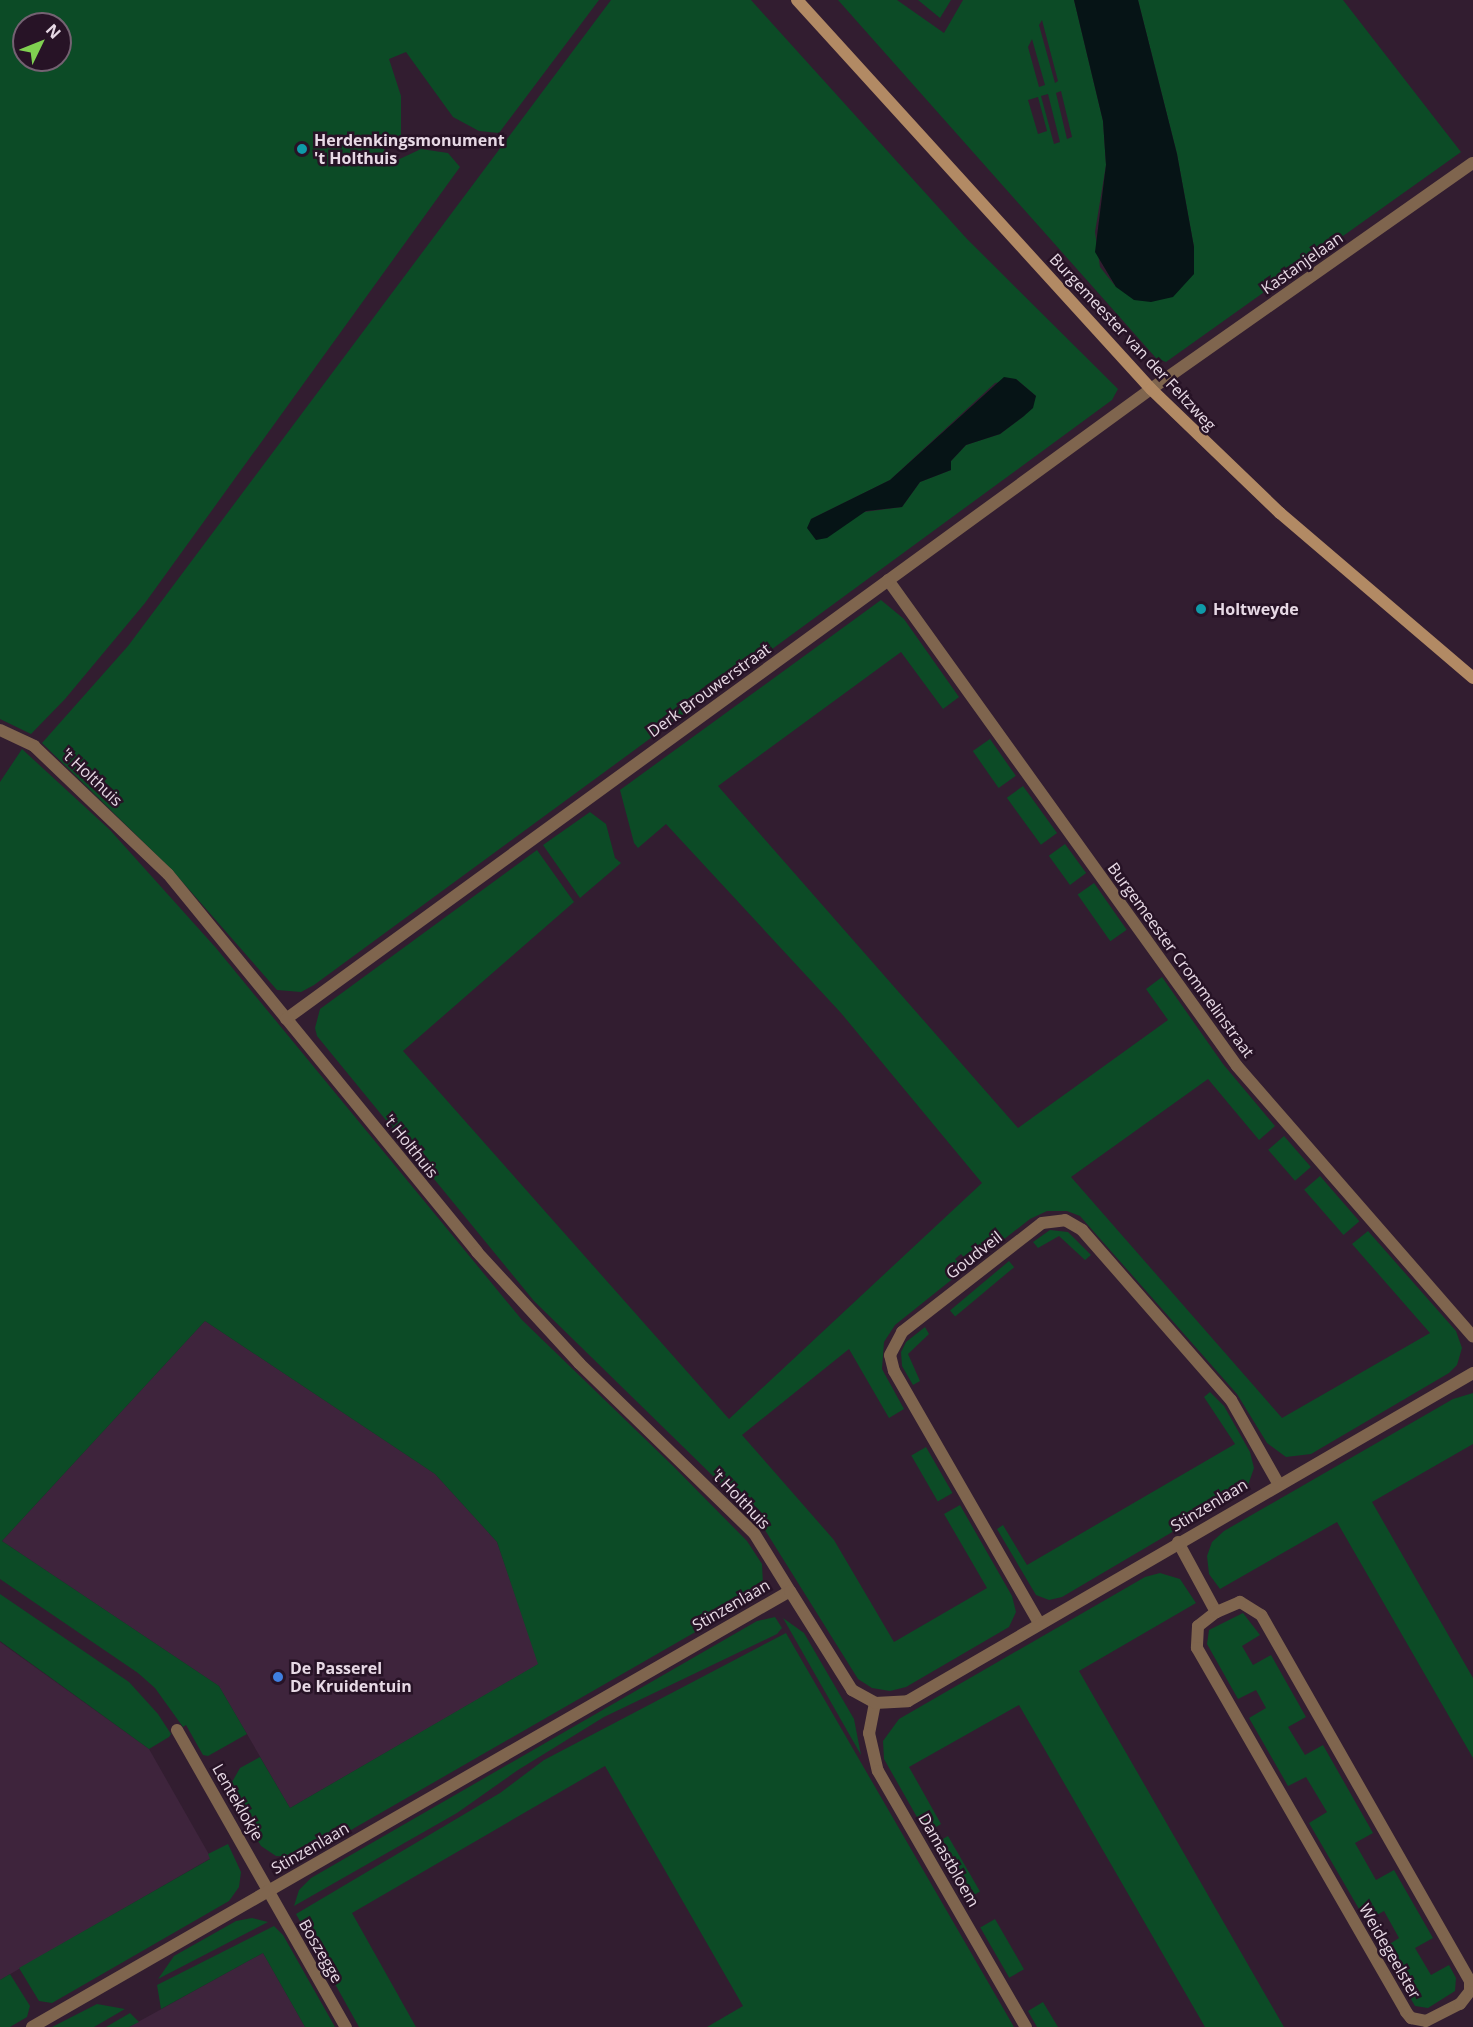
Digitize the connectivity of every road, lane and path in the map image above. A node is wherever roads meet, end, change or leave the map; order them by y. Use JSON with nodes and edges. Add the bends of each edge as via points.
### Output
{"nodes":[{"id":1,"x":797,"y":0,"type":"edge"},
{"id":2,"x":1473,"y":163,"type":"edge"},
{"id":3,"x":1151,"y":389,"type":"junction"},
{"id":4,"x":888,"y":580,"type":"junction"},
{"id":5,"x":1473,"y":678,"type":"edge"},
{"id":6,"x":0,"y":730,"type":"edge"},
{"id":7,"x":286,"y":1019,"type":"junction"},
{"id":8,"x":1473,"y":1337,"type":"edge"},
{"id":9,"x":1473,"y":1373,"type":"edge"},
{"id":10,"x":1278,"y":1483,"type":"junction"},
{"id":11,"x":1178,"y":1542,"type":"junction"},
{"id":12,"x":790,"y":1591,"type":"junction"},
{"id":13,"x":1216,"y":1612,"type":"junction"},
{"id":14,"x":1039,"y":1623,"type":"junction"},
{"id":15,"x":875,"y":1702,"type":"junction"},
{"id":16,"x":177,"y":1730,"type":"dead end"},
{"id":17,"x":268,"y":1891,"type":"junction"},
{"id":18,"x":32,"y":2027,"type":"edge"},
{"id":19,"x":346,"y":2027,"type":"edge"},
{"id":20,"x":1026,"y":2027,"type":"edge"}],
"edges":[{"from":1,"to":3,"type":"street","name":"Burgemeester van der Feltzweg"},
{"from":2,"to":3,"type":"street","name":"Kastanjelaan"},
{"from":3,"to":4,"type":"street","name":"Derk Brouwerstraat"},
{"from":3,"to":5,"type":"street","name":"Burgemeester van der Feltzweg","via":[[1280,513]]},
{"from":4,"to":7,"type":"street","name":"Derk Brouwerstraat"},
{"from":4,"to":8,"type":"street","name":"Burgemeester Crommelinstraat","via":[[1237,1066]]},
{"from":6,"to":7,"type":"street","name":"'t Holthuis","via":[[34,746],[160,866]]},
{"from":7,"to":12,"type":"street","name":"'t Holthuis","via":[[525,1308],[754,1533]]},
{"from":9,"to":10,"type":"street","name":"Stinzenlaan"},
{"from":10,"to":11,"type":"street","name":"Stinzenlaan"},
{"from":10,"to":14,"type":"street","name":"Goudveil","via":[[1231,1400],[1082,1230],[1065,1220],[1042,1222],[902,1332],[890,1355],[894,1371]]},
{"from":11,"to":13,"type":"street"},
{"from":11,"to":14,"type":"street","name":"Stinzenlaan"},
{"from":12,"to":15,"type":"street","name":"Stinzenlaan","via":[[846,1683]]},
{"from":12,"to":17,"type":"street","name":"Stinzenlaan"},
{"from":13,"to":13,"type":"street","name":"Weidegeelster","via":[[1198,1626],[1197,1648],[1406,2012],[1411,2018],[1426,2021],[1460,2004],[1470,1991],[1470,1981],[1261,1615],[1239,1602]]},
{"from":14,"to":15,"type":"street","name":"Stinzenlaan","via":[[908,1701]]},
{"from":15,"to":20,"type":"street","name":"Damastbloem","via":[[869,1733],[878,1771]]},
{"from":16,"to":17,"type":"street","name":"Lenteklokje"},
{"from":17,"to":18,"type":"street","name":"Stinzenlaan"},
{"from":17,"to":19,"type":"street","name":"Boszegge"}]}
